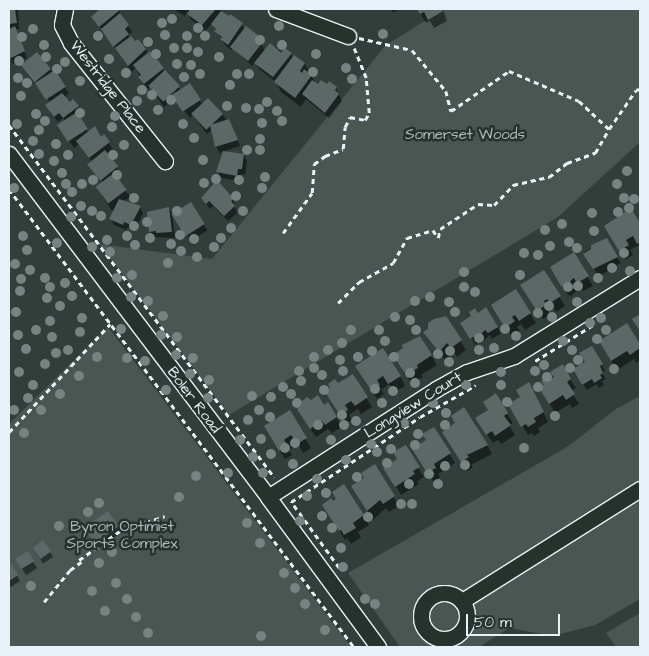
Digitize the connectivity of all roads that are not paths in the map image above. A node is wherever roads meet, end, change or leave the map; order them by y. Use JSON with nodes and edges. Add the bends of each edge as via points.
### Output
{"nodes":[{"id":1,"x":65,"y":9,"type":"edge"},
{"id":2,"x":276,"y":9,"type":"edge"},
{"id":3,"x":348,"y":36,"type":"road end"},
{"id":4,"x":9,"y":154,"type":"edge"},
{"id":5,"x":165,"y":161,"type":"dead end"},
{"id":6,"x":640,"y":278,"type":"edge"},
{"id":7,"x":640,"y":488,"type":"edge"},
{"id":8,"x":268,"y":497,"type":"junction"},
{"id":9,"x":462,"y":601,"type":"dead end"},
{"id":10,"x":378,"y":647,"type":"edge"}],
"edges":[{"from":1,"to":5,"type":"street","name":"Westridge Place","via":[[62,25],[71,43]]},
{"from":2,"to":3,"type":"street"},
{"from":4,"to":8,"type":"street","name":"Boler Road"},
{"from":6,"to":8,"type":"street","name":"Longview Court","via":[[514,356],[466,372],[436,389]]},
{"from":7,"to":9,"type":"street"},
{"from":8,"to":10,"type":"street","name":"Boler Road"}]}
